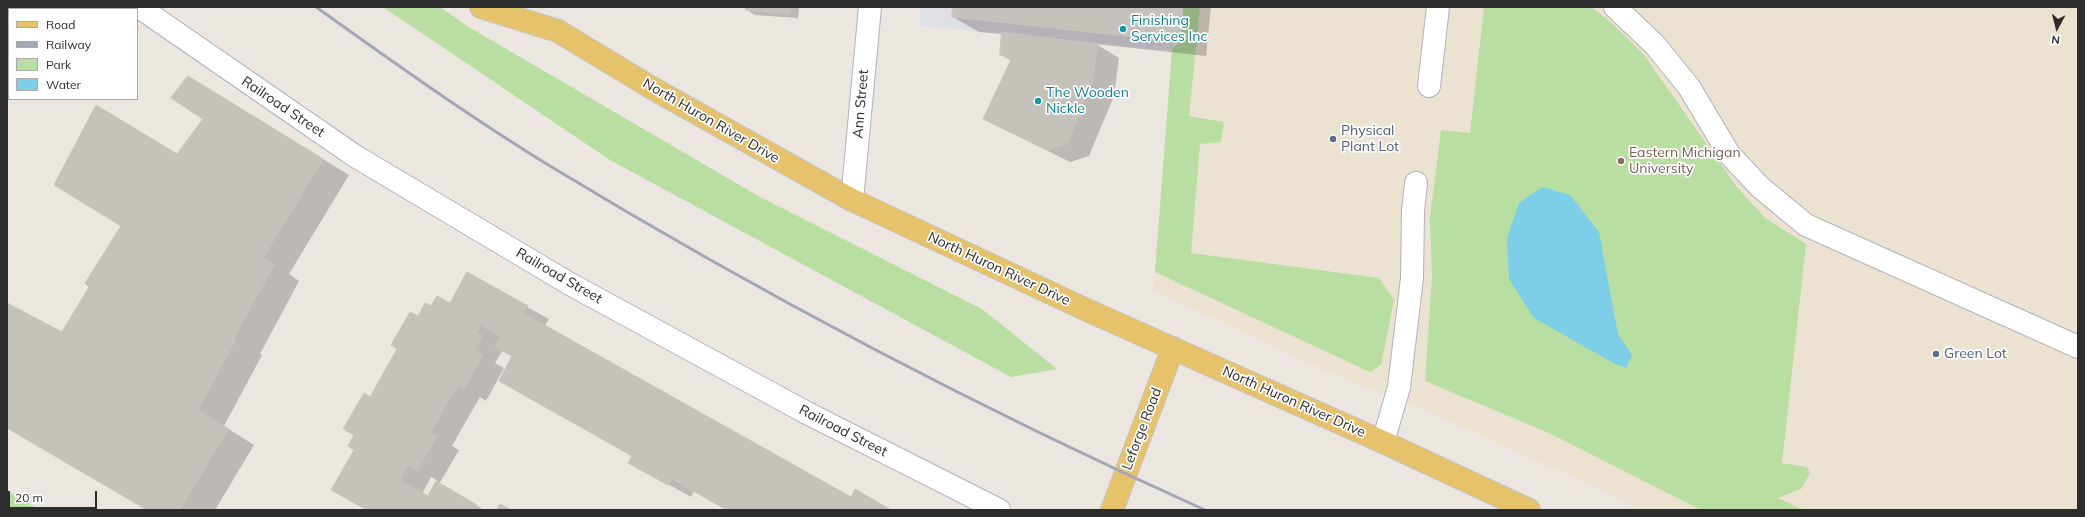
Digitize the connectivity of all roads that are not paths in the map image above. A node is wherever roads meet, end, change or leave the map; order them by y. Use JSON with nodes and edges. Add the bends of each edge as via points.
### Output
{"nodes":[{"id":1,"x":139,"y":7,"type":"edge"},
{"id":2,"x":481,"y":7,"type":"edge"},
{"id":3,"x":540,"y":7,"type":"edge"},
{"id":4,"x":870,"y":7,"type":"edge"},
{"id":5,"x":1438,"y":7,"type":"edge"},
{"id":6,"x":1615,"y":7,"type":"edge"},
{"id":7,"x":558,"y":31,"type":"junction"},
{"id":8,"x":1429,"y":86,"type":"dead end"},
{"id":9,"x":1416,"y":183,"type":"dead end"},
{"id":10,"x":852,"y":200,"type":"junction"},
{"id":11,"x":2078,"y":347,"type":"edge"},
{"id":12,"x":1173,"y":348,"type":"junction"},
{"id":13,"x":1383,"y":442,"type":"junction"},
{"id":14,"x":999,"y":510,"type":"edge"},
{"id":15,"x":1112,"y":510,"type":"edge"},
{"id":16,"x":1529,"y":510,"type":"edge"}],
"edges":[{"from":1,"to":14,"type":"street","name":"Railroad Street","via":[[355,156],[570,284],[807,413]]},
{"from":2,"to":7,"type":"main road","name":"North Huron River Drive"},
{"from":3,"to":7,"type":"main road"},
{"from":4,"to":10,"type":"street","name":"Ann Street"},
{"from":5,"to":8,"type":"street"},
{"from":6,"to":11,"type":"street","via":[[1655,45],[1689,87],[1730,154],[1760,187],[1806,225]]},
{"from":7,"to":10,"type":"main road","name":"North Huron River Drive","via":[[652,88]]},
{"from":9,"to":13,"type":"street","via":[[1412,278],[1399,387]]},
{"from":10,"to":12,"type":"main road","name":"North Huron River Drive"},
{"from":12,"to":13,"type":"main road","name":"North Huron River Drive"},
{"from":12,"to":15,"type":"main road","name":"Leforge Road"},
{"from":13,"to":16,"type":"main road","name":"North Huron River Drive"}]}
